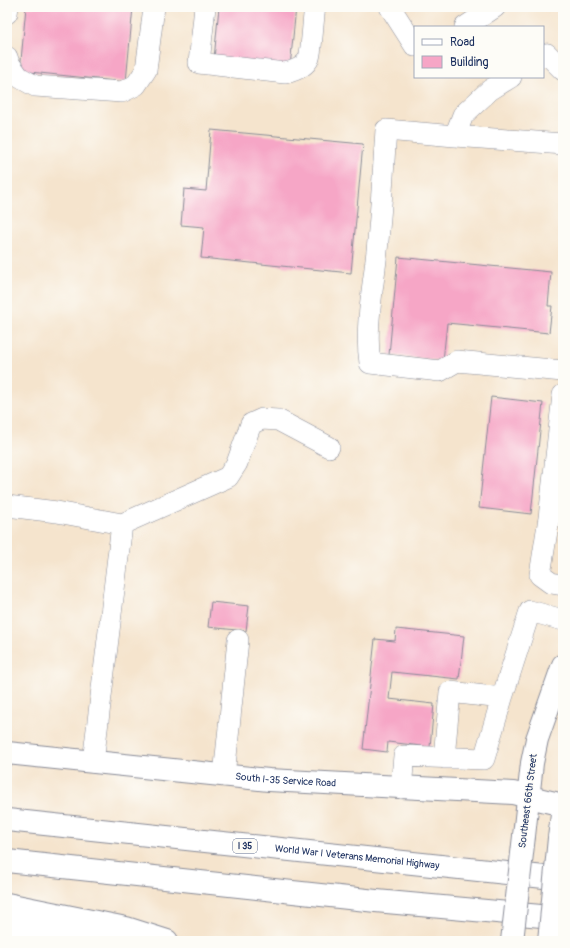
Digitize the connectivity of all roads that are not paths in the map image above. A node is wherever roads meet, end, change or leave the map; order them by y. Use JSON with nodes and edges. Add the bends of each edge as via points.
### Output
{"nodes":[{"id":1,"x":8,"y":7,"type":"edge"},
{"id":2,"x":154,"y":7,"type":"edge"},
{"id":3,"x":205,"y":7,"type":"edge"},
{"id":4,"x":314,"y":7,"type":"edge"},
{"id":5,"x":390,"y":7,"type":"edge"},
{"id":6,"x":495,"y":7,"type":"edge"},
{"id":7,"x":7,"y":13,"type":"edge"},
{"id":8,"x":466,"y":26,"type":"edge"},
{"id":9,"x":414,"y":44,"type":"edge"},
{"id":10,"x":544,"y":55,"type":"edge"},
{"id":11,"x":7,"y":57,"type":"edge"},
{"id":12,"x":563,"y":70,"type":"edge"},
{"id":13,"x":509,"y":78,"type":"edge"},
{"id":14,"x":455,"y":136,"type":"junction"},
{"id":15,"x":563,"y":144,"type":"edge"},
{"id":16,"x":563,"y":371,"type":"edge"},
{"id":17,"x":563,"y":395,"type":"edge"},
{"id":18,"x":562,"y":416,"type":"edge"},
{"id":19,"x":329,"y":447,"type":"dead end"},
{"id":20,"x":7,"y":506,"type":"edge"},
{"id":21,"x":557,"y":506,"type":"edge"},
{"id":22,"x":122,"y":524,"type":"junction"},
{"id":23,"x":563,"y":585,"type":"edge"},
{"id":24,"x":563,"y":620,"type":"edge"},
{"id":25,"x":238,"y":640,"type":"dead end"},
{"id":26,"x":563,"y":665,"type":"edge"},
{"id":27,"x":502,"y":698,"type":"junction"},
{"id":28,"x":7,"y":753,"type":"edge"},
{"id":29,"x":444,"y":758,"type":"junction"},
{"id":30,"x":93,"y":762,"type":"junction"},
{"id":31,"x":224,"y":776,"type":"junction"},
{"id":32,"x":401,"y":788,"type":"junction"},
{"id":33,"x":528,"y":797,"type":"junction"},
{"id":34,"x":563,"y":806,"type":"edge"},
{"id":35,"x":7,"y":820,"type":"edge"},
{"id":36,"x":7,"y":861,"type":"edge"},
{"id":37,"x":563,"y":879,"type":"edge"},
{"id":38,"x":7,"y":904,"type":"edge"},
{"id":39,"x":563,"y":918,"type":"edge"},
{"id":40,"x":7,"y":926,"type":"edge"},
{"id":41,"x":110,"y":941,"type":"edge"},
{"id":42,"x":167,"y":941,"type":"edge"},
{"id":43,"x":512,"y":941,"type":"edge"},
{"id":44,"x":549,"y":941,"type":"edge"}],
"edges":[{"from":1,"to":7,"type":"street"},
{"from":2,"to":11,"type":"street","via":[[146,70],[136,85],[122,92],[34,86],[19,77]]},
{"from":3,"to":4,"type":"street","via":[[199,63],[286,73],[294,71],[308,58]]},
{"from":5,"to":9,"type":"street"},
{"from":6,"to":8,"type":"street"},
{"from":10,"to":12,"type":"street","via":[[546,54]]},
{"from":13,"to":14,"type":"street","via":[[490,90],[463,115]]},
{"from":14,"to":15,"type":"street"},
{"from":14,"to":16,"type":"street","via":[[386,130],[370,320],[370,363],[440,371],[457,361]]},
{"from":17,"to":18,"type":"street"},
{"from":18,"to":21,"type":"street"},
{"from":19,"to":22,"type":"street","via":[[278,420],[262,419],[251,424],[237,463],[228,477]]},
{"from":20,"to":22,"type":"street"},
{"from":21,"to":23,"type":"street","via":[[540,575],[551,583]]},
{"from":22,"to":30,"type":"street"},
{"from":24,"to":27,"type":"street","via":[[530,611]]},
{"from":25,"to":31,"type":"street"},
{"from":26,"to":33,"type":"main road","name":"Southeast 66th Street","via":[[537,739]]},
{"from":27,"to":29,"type":"street","via":[[484,759]]},
{"from":27,"to":29,"type":"street","via":[[450,692]]},
{"from":28,"to":30,"type":"main road","name":"South I-35 Service Road"},
{"from":29,"to":32,"type":"street","via":[[404,756]]},
{"from":30,"to":31,"type":"main road","name":"South I-35 Service Road"},
{"from":31,"to":32,"type":"main road","name":"South I-35 Service Road"},
{"from":32,"to":33,"type":"main road","name":"South I-35 Service Road","via":[[513,793]]},
{"from":33,"to":34,"type":"main road","name":"South I-35 Service Road"},
{"from":33,"to":43,"type":"main road","name":"Southeast 66th Street","bridge":true},
{"from":34,"to":44,"type":"main road","bridge":true},
{"from":35,"to":37,"type":"main road","name":"World War I Veterans Memorial Highway","number":"I 35"},
{"from":36,"to":39,"type":"main road"},
{"from":38,"to":42,"type":"main road","via":[[126,928]]},
{"from":40,"to":41,"type":"main road"}]}
